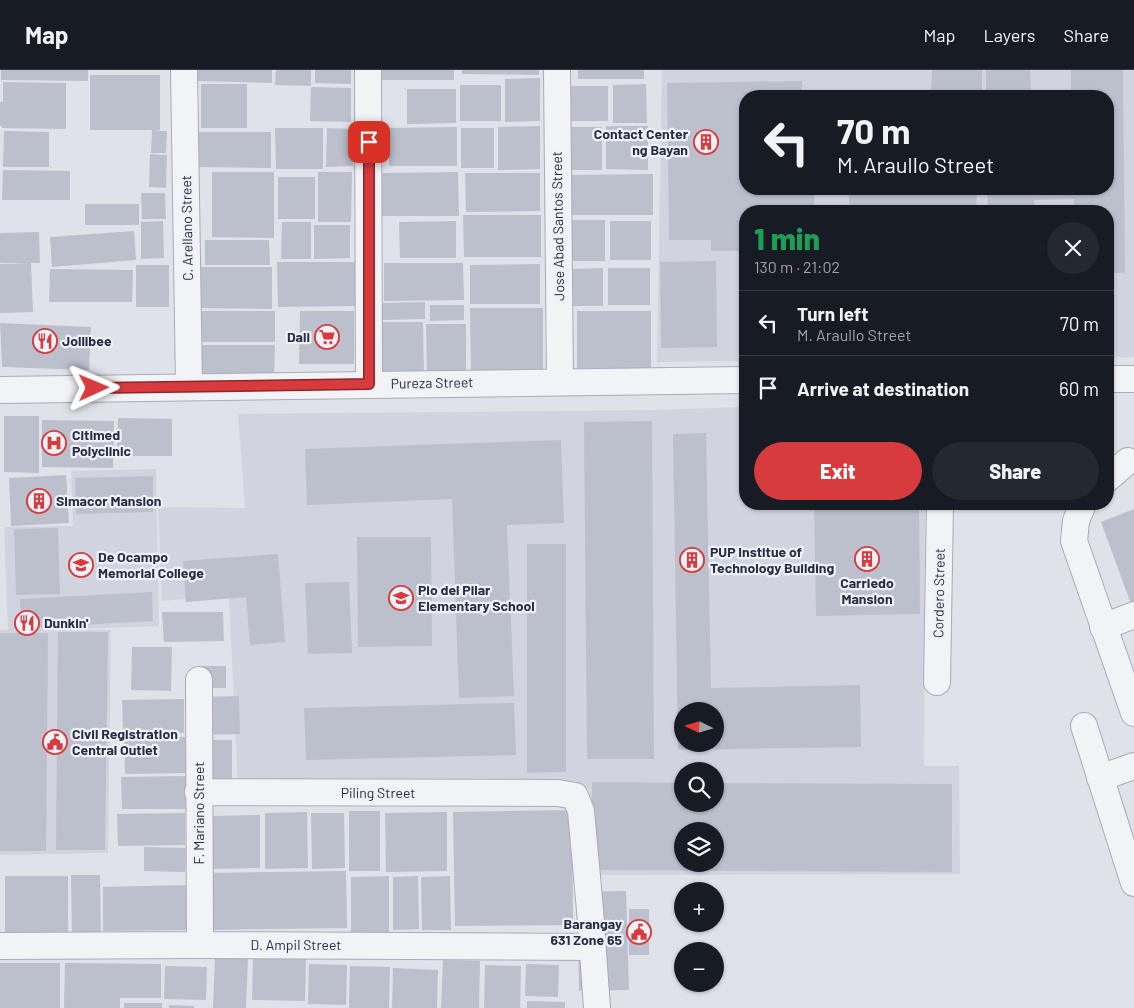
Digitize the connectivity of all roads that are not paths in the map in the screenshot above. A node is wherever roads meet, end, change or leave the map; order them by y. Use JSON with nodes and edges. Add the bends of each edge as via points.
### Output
{"nodes":[{"id":1,"x":184,"y":70,"type":"edge"},
{"id":2,"x":368,"y":70,"type":"edge"},
{"id":3,"x":557,"y":70,"type":"edge"},
{"id":4,"x":1114,"y":379,"type":"edge"},
{"id":5,"x":1134,"y":379,"type":"edge"},
{"id":6,"x":739,"y":380,"type":"edge"},
{"id":7,"x":560,"y":381,"type":"junction"},
{"id":8,"x":369,"y":384,"type":"junction"},
{"id":9,"x":189,"y":386,"type":"junction"},
{"id":10,"x":0,"y":390,"type":"edge"},
{"id":11,"x":1128,"y":461,"type":"dead end"},
{"id":12,"x":1114,"y":473,"type":"edge"},
{"id":13,"x":940,"y":510,"type":"edge"},
{"id":14,"x":1081,"y":510,"type":"edge"},
{"id":15,"x":1134,"y":615,"type":"edge"},
{"id":16,"x":1103,"y":627,"type":"junction"},
{"id":17,"x":199,"y":680,"type":"dead end"},
{"id":18,"x":937,"y":682,"type":"dead end"},
{"id":19,"x":1134,"y":713,"type":"edge"},
{"id":20,"x":1084,"y":726,"type":"dead end"},
{"id":21,"x":1134,"y":766,"type":"edge"},
{"id":22,"x":1100,"y":778,"type":"junction"},
{"id":23,"x":198,"y":792,"type":"junction"},
{"id":24,"x":1131,"y":866,"type":"edge"},
{"id":25,"x":200,"y":945,"type":"junction"},
{"id":26,"x":0,"y":946,"type":"edge"},
{"id":27,"x":592,"y":946,"type":"junction"},
{"id":28,"x":597,"y":1008,"type":"edge"}],
"edges":[{"from":1,"to":9,"type":"street","name":"C. Arellano Street"},
{"from":2,"to":8,"type":"street"},
{"from":3,"to":7,"type":"street","name":"Jose Abad Santos Street"},
{"from":4,"to":5,"type":"street"},
{"from":6,"to":7,"type":"street","name":"Pureza Street"},
{"from":7,"to":8,"type":"street","name":"Pureza Street"},
{"from":8,"to":9,"type":"street","name":"Pureza Street"},
{"from":9,"to":10,"type":"street","name":"Pureza Street"},
{"from":11,"to":12,"type":"street"},
{"from":13,"to":18,"type":"street","name":"Cordero Street"},
{"from":14,"to":16,"type":"street","via":[[1074,541]]},
{"from":15,"to":16,"type":"street"},
{"from":16,"to":19,"type":"street"},
{"from":17,"to":23,"type":"street","name":"F. Mariano Street"},
{"from":20,"to":22,"type":"street"},
{"from":21,"to":22,"type":"street"},
{"from":22,"to":24,"type":"street"},
{"from":23,"to":25,"type":"street","name":"F. Mariano Street"},
{"from":23,"to":27,"type":"street","name":"Piling Street","via":[[558,793],[575,796],[581,811]]},
{"from":25,"to":26,"type":"street","name":"D. Ampil Street"},
{"from":25,"to":27,"type":"street","name":"D. Ampil Street"},
{"from":27,"to":28,"type":"street"}]}
